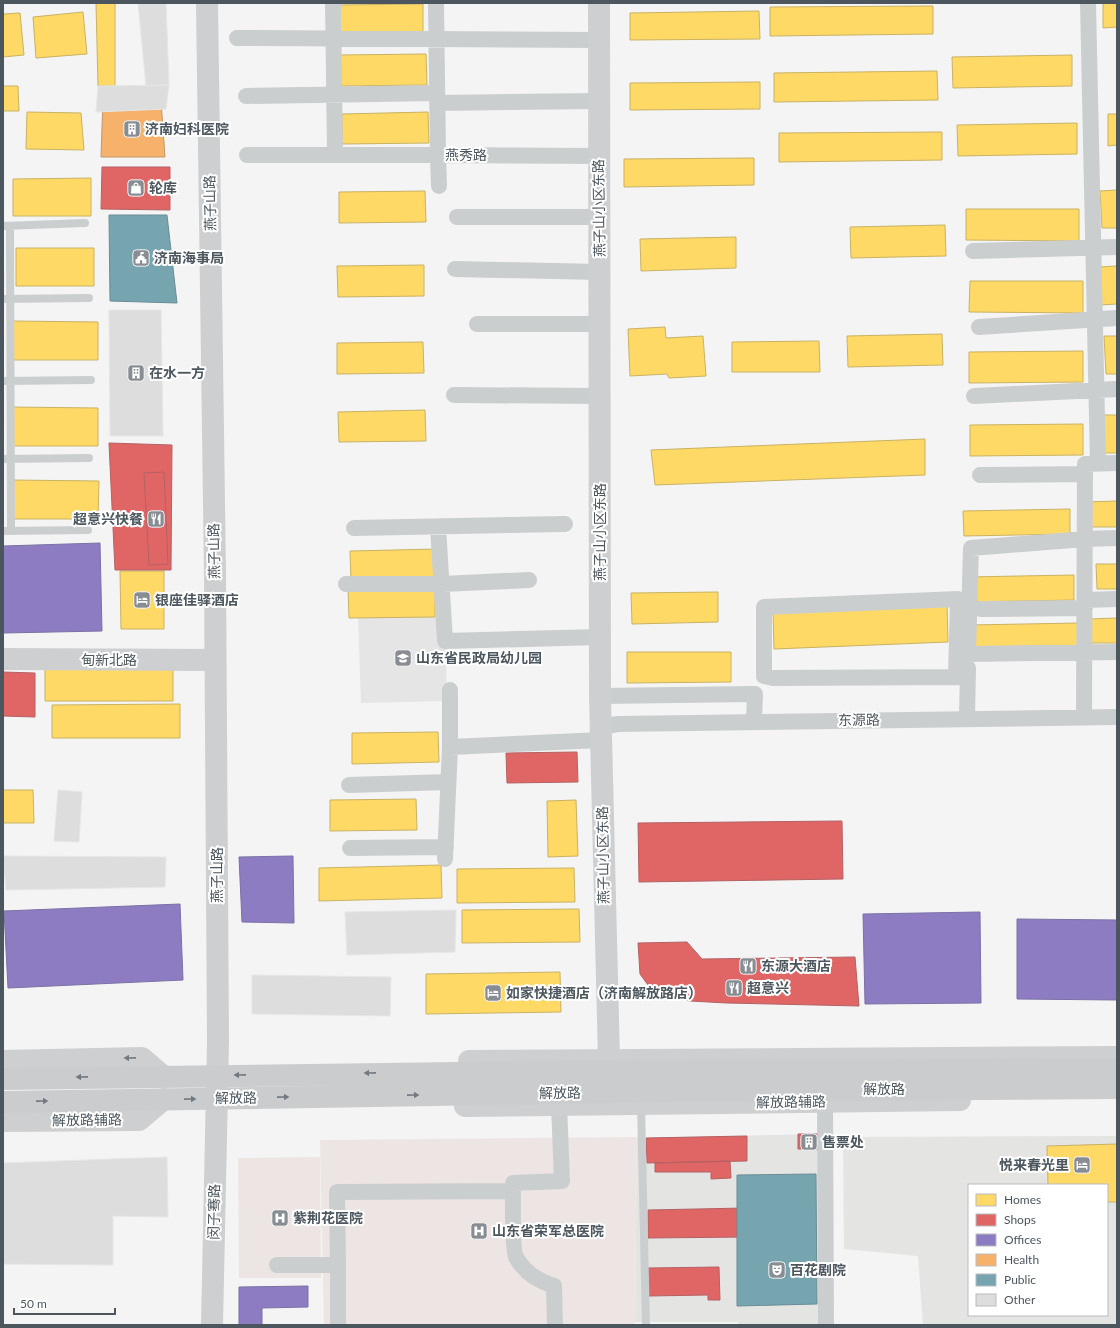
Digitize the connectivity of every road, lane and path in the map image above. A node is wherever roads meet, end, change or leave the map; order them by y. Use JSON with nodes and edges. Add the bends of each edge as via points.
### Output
{"nodes":[{"id":1,"x":201,"y":3,"type":"edge"},
{"id":2,"x":207,"y":3,"type":"edge"},
{"id":3,"x":333,"y":3,"type":"edge"},
{"id":4,"x":436,"y":3,"type":"edge"},
{"id":5,"x":598,"y":3,"type":"edge"},
{"id":6,"x":1088,"y":3,"type":"edge"},
{"id":7,"x":237,"y":38,"type":"dead end"},
{"id":8,"x":333,"y":39,"type":"junction"},
{"id":9,"x":437,"y":39,"type":"junction"},
{"id":10,"x":598,"y":40,"type":"junction"},
{"id":11,"x":335,"y":93,"type":"junction"},
{"id":12,"x":246,"y":96,"type":"dead end"},
{"id":13,"x":437,"y":98,"type":"junction"},
{"id":14,"x":598,"y":102,"type":"junction"},
{"id":15,"x":335,"y":154,"type":"junction"},
{"id":16,"x":247,"y":155,"type":"dead end"},
{"id":17,"x":438,"y":155,"type":"junction"},
{"id":18,"x":598,"y":156,"type":"junction"},
{"id":19,"x":439,"y":186,"type":"dead end"},
{"id":20,"x":457,"y":217,"type":"dead end"},
{"id":21,"x":599,"y":217,"type":"junction"},
{"id":22,"x":85,"y":223,"type":"dead end"},
{"id":23,"x":6,"y":226,"type":"edge"},
{"id":24,"x":1117,"y":247,"type":"edge"},
{"id":25,"x":1093,"y":248,"type":"junction"},
{"id":26,"x":973,"y":251,"type":"dead end"},
{"id":27,"x":456,"y":269,"type":"dead end"},
{"id":28,"x":600,"y":272,"type":"junction"},
{"id":29,"x":89,"y":298,"type":"dead end"},
{"id":30,"x":7,"y":300,"type":"edge"},
{"id":31,"x":1117,"y":318,"type":"edge"},
{"id":32,"x":1094,"y":320,"type":"junction"},
{"id":33,"x":477,"y":324,"type":"dead end"},
{"id":34,"x":599,"y":324,"type":"junction"},
{"id":35,"x":979,"y":327,"type":"dead end"},
{"id":36,"x":91,"y":380,"type":"dead end"},
{"id":37,"x":7,"y":381,"type":"edge"},
{"id":38,"x":1117,"y":389,"type":"edge"},
{"id":39,"x":1096,"y":390,"type":"junction"},
{"id":40,"x":454,"y":395,"type":"dead end"},
{"id":41,"x":600,"y":396,"type":"junction"},
{"id":42,"x":974,"y":396,"type":"dead end"},
{"id":43,"x":89,"y":458,"type":"dead end"},
{"id":44,"x":7,"y":459,"type":"edge"},
{"id":45,"x":1117,"y":463,"type":"edge"},
{"id":46,"x":1091,"y":469,"type":"junction"},
{"id":47,"x":980,"y":475,"type":"dead end"},
{"id":48,"x":565,"y":524,"type":"dead end"},
{"id":49,"x":438,"y":527,"type":"junction"},
{"id":50,"x":354,"y":528,"type":"dead end"},
{"id":51,"x":88,"y":530,"type":"dead end"},
{"id":52,"x":7,"y":531,"type":"edge"},
{"id":53,"x":1117,"y":538,"type":"edge"},
{"id":54,"x":1085,"y":539,"type":"junction"},
{"id":55,"x":529,"y":580,"type":"dead end"},
{"id":56,"x":346,"y":584,"type":"dead end"},
{"id":57,"x":442,"y":584,"type":"junction"},
{"id":58,"x":1117,"y":599,"type":"edge"},
{"id":59,"x":1085,"y":604,"type":"junction"},
{"id":60,"x":981,"y":609,"type":"dead end"},
{"id":61,"x":600,"y":637,"type":"junction"},
{"id":62,"x":1117,"y":652,"type":"edge"},
{"id":63,"x":1084,"y":653,"type":"junction"},
{"id":64,"x":968,"y":654,"type":"junction"},
{"id":65,"x":3,"y":656,"type":"edge"},
{"id":66,"x":3,"y":659,"type":"edge"},
{"id":67,"x":212,"y":659,"type":"junction"},
{"id":68,"x":962,"y":677,"type":"junction"},
{"id":69,"x":450,"y":690,"type":"dead end"},
{"id":70,"x":600,"y":696,"type":"junction"},
{"id":71,"x":1084,"y":716,"type":"junction"},
{"id":72,"x":1117,"y":717,"type":"edge"},
{"id":73,"x":967,"y":718,"type":"junction"},
{"id":74,"x":754,"y":722,"type":"junction"},
{"id":75,"x":601,"y":734,"type":"junction"},
{"id":76,"x":450,"y":747,"type":"junction"},
{"id":77,"x":448,"y":782,"type":"junction"},
{"id":78,"x":349,"y":785,"type":"dead end"},
{"id":79,"x":350,"y":848,"type":"dead end"},
{"id":80,"x":1117,"y":1057,"type":"edge"},
{"id":81,"x":609,"y":1060,"type":"junction"},
{"id":82,"x":3,"y":1061,"type":"edge"},
{"id":83,"x":469,"y":1061,"type":"joint"},
{"id":84,"x":1117,"y":1069,"type":"edge"},
{"id":85,"x":451,"y":1073,"type":"junction"},
{"id":86,"x":215,"y":1075,"type":"junction"},
{"id":87,"x":163,"y":1076,"type":"junction"},
{"id":88,"x":3,"y":1079,"type":"edge"},
{"id":89,"x":1117,"y":1088,"type":"edge"},
{"id":90,"x":1117,"y":1098,"type":"edge"},
{"id":91,"x":164,"y":1099,"type":"junction"},
{"id":92,"x":216,"y":1099,"type":"junction"},
{"id":93,"x":458,"y":1100,"type":"junction"},
{"id":94,"x":825,"y":1101,"type":"junction"},
{"id":95,"x":3,"y":1102,"type":"edge"},
{"id":96,"x":641,"y":1104,"type":"junction"},
{"id":97,"x":559,"y":1105,"type":"junction"},
{"id":98,"x":3,"y":1122,"type":"edge"},
{"id":99,"x":513,"y":1191,"type":"junction"},
{"id":100,"x":277,"y":1265,"type":"dead end"},
{"id":101,"x":338,"y":1265,"type":"junction"},
{"id":102,"x":212,"y":1325,"type":"edge"},
{"id":103,"x":338,"y":1325,"type":"edge"},
{"id":104,"x":555,"y":1325,"type":"edge"},
{"id":105,"x":646,"y":1325,"type":"edge"},
{"id":106,"x":826,"y":1325,"type":"edge"}],
"edges":[{"from":1,"to":67,"type":"street","name":"燕子山路"},
{"from":2,"to":67,"type":"street","name":"燕子山路"},
{"from":3,"to":8,"type":"street"},
{"from":4,"to":9,"type":"street","name":"燕秀路"},
{"from":5,"to":10,"type":"street","name":"燕子山小区东路"},
{"from":6,"to":25,"type":"street"},
{"from":7,"to":8,"type":"street"},
{"from":8,"to":9,"type":"street"},
{"from":8,"to":11,"type":"street"},
{"from":9,"to":10,"type":"street"},
{"from":9,"to":13,"type":"street","name":"燕秀路"},
{"from":10,"to":14,"type":"street","name":"燕子山小区东路"},
{"from":11,"to":12,"type":"street"},
{"from":11,"to":13,"type":"street"},
{"from":11,"to":15,"type":"street"},
{"from":13,"to":14,"type":"street"},
{"from":13,"to":17,"type":"street","name":"燕秀路"},
{"from":14,"to":18,"type":"street","name":"燕子山小区东路"},
{"from":15,"to":16,"type":"street"},
{"from":15,"to":17,"type":"street"},
{"from":17,"to":18,"type":"street","name":"燕秀路"},
{"from":17,"to":19,"type":"street"},
{"from":18,"to":21,"type":"street","name":"燕子山小区东路"},
{"from":20,"to":21,"type":"street"},
{"from":21,"to":28,"type":"street","name":"燕子山小区东路"},
{"from":22,"to":23,"type":"lane"},
{"from":23,"to":30,"type":"lane"},
{"from":24,"to":25,"type":"street"},
{"from":25,"to":26,"type":"street"},
{"from":25,"to":32,"type":"street"},
{"from":27,"to":28,"type":"street"},
{"from":28,"to":34,"type":"street","name":"燕子山小区东路"},
{"from":29,"to":30,"type":"lane"},
{"from":30,"to":37,"type":"lane"},
{"from":31,"to":32,"type":"street"},
{"from":32,"to":35,"type":"street"},
{"from":32,"to":39,"type":"street"},
{"from":33,"to":34,"type":"street"},
{"from":34,"to":41,"type":"street","name":"燕子山小区东路"},
{"from":36,"to":37,"type":"lane"},
{"from":37,"to":44,"type":"lane"},
{"from":38,"to":39,"type":"street"},
{"from":39,"to":42,"type":"street"},
{"from":39,"to":46,"type":"street"},
{"from":40,"to":41,"type":"street"},
{"from":41,"to":61,"type":"street","name":"燕子山小区东路"},
{"from":43,"to":44,"type":"lane"},
{"from":44,"to":52,"type":"lane"},
{"from":45,"to":46,"type":"street"},
{"from":46,"to":47,"type":"street"},
{"from":46,"to":54,"type":"street"},
{"from":48,"to":49,"type":"street"},
{"from":49,"to":50,"type":"street"},
{"from":49,"to":57,"type":"street"},
{"from":51,"to":52,"type":"lane"},
{"from":53,"to":54,"type":"street"},
{"from":54,"to":59,"type":"street"},
{"from":54,"to":64,"type":"street","via":[[971,548]]},
{"from":55,"to":57,"type":"street"},
{"from":56,"to":57,"type":"street"},
{"from":57,"to":61,"type":"street","via":[[446,641]]},
{"from":58,"to":59,"type":"street"},
{"from":59,"to":60,"type":"street"},
{"from":59,"to":63,"type":"street"},
{"from":61,"to":70,"type":"street","name":"燕子山小区东路"},
{"from":62,"to":63,"type":"street"},
{"from":63,"to":64,"type":"street"},
{"from":63,"to":71,"type":"street"},
{"from":64,"to":68,"type":"street"},
{"from":65,"to":67,"type":"street","name":"甸新北路"},
{"from":66,"to":67,"type":"street","name":"甸新北路"},
{"from":67,"to":86,"type":"street","name":"燕子山路"},
{"from":68,"to":68,"type":"street","via":[[764,676],[764,607],[958,600]]},
{"from":68,"to":73,"type":"street"},
{"from":69,"to":76,"type":"street"},
{"from":70,"to":74,"type":"street","via":[[755,694]]},
{"from":70,"to":75,"type":"street","name":"燕子山小区东路"},
{"from":71,"to":72,"type":"street","name":"东源路"},
{"from":71,"to":73,"type":"street","name":"东源路"},
{"from":73,"to":74,"type":"street","name":"东源路"},
{"from":74,"to":75,"type":"street","name":"东源路","via":[[618,724]]},
{"from":75,"to":76,"type":"street","name":"东源路"},
{"from":75,"to":81,"type":"street","name":"燕子山小区东路"},
{"from":76,"to":77,"type":"street"},
{"from":77,"to":78,"type":"street"},
{"from":77,"to":79,"type":"street","via":[[445,853]]},
{"from":80,"to":81,"type":"street"},
{"from":81,"to":83,"type":"street"},
{"from":87,"to":82,"type":"street","one_way":true,"via":[[142,1058]]},
{"from":83,"to":85,"type":"main road"},
{"from":84,"to":85,"type":"main road","name":"解放路"},
{"from":85,"to":86,"type":"main road","name":"解放路","one_way":true},
{"from":86,"to":87,"type":"main road","name":"解放路"},
{"from":86,"to":92,"type":"street","name":"燕子山路"},
{"from":87,"to":88,"type":"main road","name":"解放路","one_way":true},
{"from":89,"to":93,"type":"main road","name":"解放路"},
{"from":90,"to":94,"type":"street","name":"解放路辅路"},
{"from":91,"to":92,"type":"main road","name":"解放路","one_way":true},
{"from":95,"to":91,"type":"main road","name":"解放路","one_way":true},
{"from":91,"to":98,"type":"street","name":"解放路辅路","via":[[139,1120]]},
{"from":92,"to":93,"type":"main road","name":"解放路","one_way":true},
{"from":92,"to":102,"type":"street","name":"闵子骞路"},
{"from":93,"to":97,"type":"street","name":"解放路辅路"},
{"from":94,"to":96,"type":"street","name":"解放路辅路"},
{"from":94,"to":106,"type":"street"},
{"from":96,"to":97,"type":"street","name":"解放路辅路"},
{"from":96,"to":105,"type":"lane"},
{"from":97,"to":99,"type":"street","via":[[562,1180],[513,1182]]},
{"from":99,"to":101,"type":"street","via":[[337,1192]]},
{"from":99,"to":104,"type":"street","via":[[515,1256],[540,1282],[554,1286]]},
{"from":100,"to":101,"type":"street"},
{"from":101,"to":103,"type":"street"}]}
